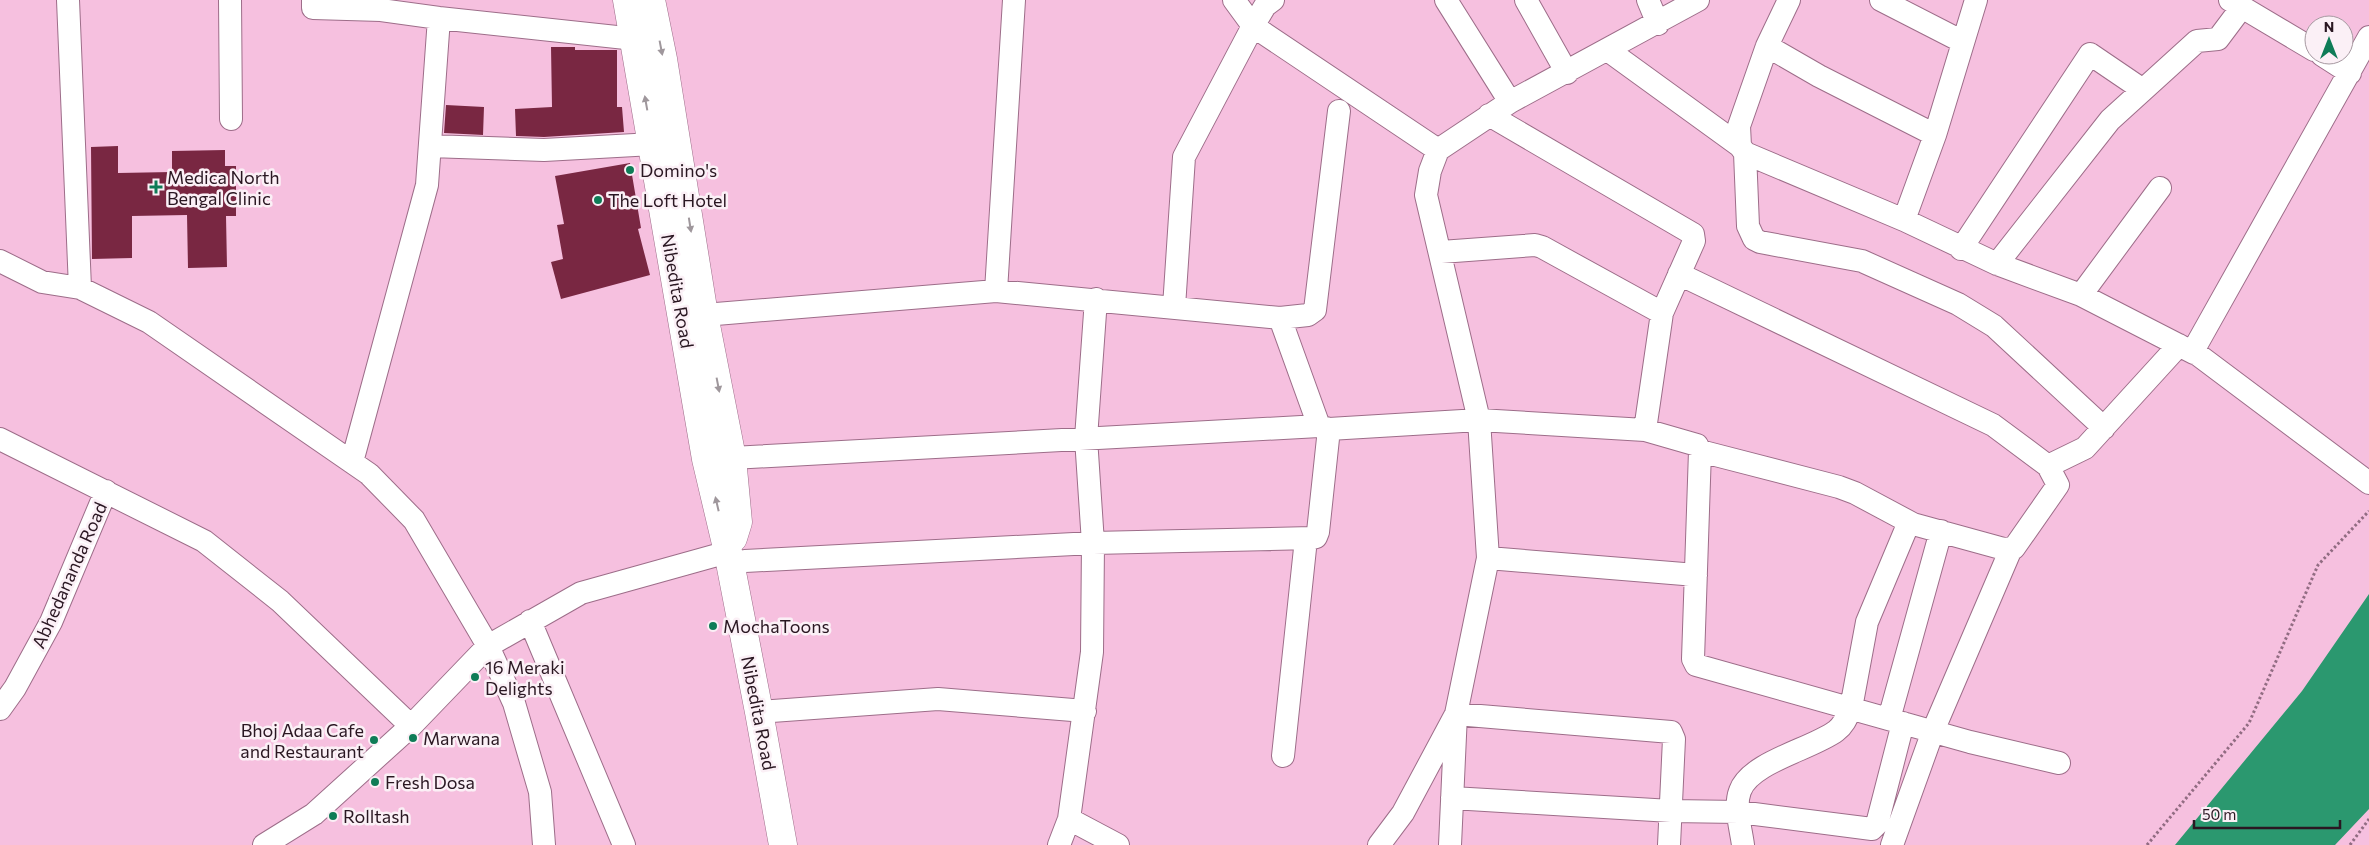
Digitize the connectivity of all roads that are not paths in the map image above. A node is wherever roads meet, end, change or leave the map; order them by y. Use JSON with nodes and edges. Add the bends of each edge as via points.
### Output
{"nodes":[{"id":1,"x":68,"y":0,"type":"edge"},
{"id":2,"x":230,"y":0,"type":"edge"},
{"id":3,"x":313,"y":0,"type":"edge"},
{"id":4,"x":627,"y":0,"type":"edge"},
{"id":5,"x":651,"y":0,"type":"edge"},
{"id":6,"x":1014,"y":0,"type":"edge"},
{"id":7,"x":1234,"y":0,"type":"edge"},
{"id":8,"x":1273,"y":0,"type":"edge"},
{"id":9,"x":1446,"y":0,"type":"edge"},
{"id":10,"x":1526,"y":0,"type":"edge"},
{"id":11,"x":1648,"y":0,"type":"edge"},
{"id":12,"x":1698,"y":0,"type":"edge"},
{"id":13,"x":1789,"y":0,"type":"edge"},
{"id":14,"x":1881,"y":0,"type":"edge"},
{"id":15,"x":1976,"y":0,"type":"edge"},
{"id":16,"x":2236,"y":4,"type":"edge"},
{"id":17,"x":381,"y":5,"type":"edge"},
{"id":18,"x":439,"y":18,"type":"junction"},
{"id":19,"x":1658,"y":24,"type":"junction"},
{"id":20,"x":1253,"y":26,"type":"junction"},
{"id":21,"x":2369,"y":37,"type":"edge"},
{"id":22,"x":635,"y":39,"type":"junction"},
{"id":23,"x":1963,"y":42,"type":"junction"},
{"id":24,"x":2304,"y":44,"type":"edge"},
{"id":25,"x":1767,"y":46,"type":"junction"},
{"id":26,"x":1609,"y":51,"type":"junction"},
{"id":27,"x":2338,"y":65,"type":"edge"},
{"id":28,"x":1567,"y":73,"type":"junction"},
{"id":29,"x":2350,"y":73,"type":"junction"},
{"id":30,"x":2143,"y":90,"type":"junction"},
{"id":31,"x":1510,"y":102,"type":"junction"},
{"id":32,"x":1339,"y":112,"type":"dead end"},
{"id":33,"x":1489,"y":115,"type":"junction"},
{"id":34,"x":231,"y":119,"type":"dead end"},
{"id":35,"x":1935,"y":135,"type":"junction"},
{"id":36,"x":653,"y":144,"type":"junction"},
{"id":37,"x":430,"y":146,"type":"junction"},
{"id":38,"x":1438,"y":150,"type":"junction"},
{"id":39,"x":1742,"y":150,"type":"junction"},
{"id":40,"x":2160,"y":188,"type":"dead end"},
{"id":41,"x":1904,"y":220,"type":"junction"},
{"id":42,"x":1961,"y":249,"type":"junction"},
{"id":43,"x":1441,"y":252,"type":"junction"},
{"id":44,"x":0,"y":262,"type":"edge"},
{"id":45,"x":1996,"y":264,"type":"junction"},
{"id":46,"x":1679,"y":274,"type":"junction"},
{"id":47,"x":80,"y":288,"type":"junction"},
{"id":48,"x":996,"y":291,"type":"junction"},
{"id":49,"x":2081,"y":295,"type":"junction"},
{"id":50,"x":1096,"y":300,"type":"junction"},
{"id":51,"x":1174,"y":307,"type":"junction"},
{"id":52,"x":1662,"y":313,"type":"junction"},
{"id":53,"x":704,"y":315,"type":"junction"},
{"id":54,"x":1280,"y":318,"type":"junction"},
{"id":55,"x":2187,"y":349,"type":"junction"},
{"id":56,"x":1478,"y":420,"type":"junction"},
{"id":57,"x":1324,"y":427,"type":"junction"},
{"id":58,"x":2104,"y":428,"type":"junction"},
{"id":59,"x":1645,"y":430,"type":"junction"},
{"id":60,"x":1086,"y":438,"type":"junction"},
{"id":61,"x":0,"y":439,"type":"edge"},
{"id":62,"x":1700,"y":452,"type":"junction"},
{"id":63,"x":732,"y":458,"type":"junction"},
{"id":64,"x":352,"y":462,"type":"junction"},
{"id":65,"x":2048,"y":466,"type":"junction"},
{"id":66,"x":2369,"y":483,"type":"edge"},
{"id":67,"x":106,"y":491,"type":"junction"},
{"id":68,"x":1909,"y":522,"type":"junction"},
{"id":69,"x":1941,"y":531,"type":"junction"},
{"id":70,"x":1306,"y":539,"type":"junction"},
{"id":71,"x":1093,"y":543,"type":"junction"},
{"id":72,"x":2011,"y":549,"type":"junction"},
{"id":73,"x":729,"y":558,"type":"junction"},
{"id":74,"x":1488,"y":558,"type":"junction"},
{"id":75,"x":1696,"y":575,"type":"junction"},
{"id":76,"x":530,"y":621,"type":"junction"},
{"id":77,"x":488,"y":646,"type":"junction"},
{"id":78,"x":1851,"y":708,"type":"junction"},
{"id":79,"x":0,"y":710,"type":"edge"},
{"id":80,"x":1085,"y":711,"type":"junction"},
{"id":81,"x":760,"y":712,"type":"junction"},
{"id":82,"x":1456,"y":714,"type":"junction"},
{"id":83,"x":1896,"y":721,"type":"junction"},
{"id":84,"x":411,"y":726,"type":"junction"},
{"id":85,"x":1933,"y":732,"type":"junction"},
{"id":86,"x":1283,"y":756,"type":"dead end"},
{"id":87,"x":2058,"y":763,"type":"dead end"},
{"id":88,"x":1452,"y":798,"type":"junction"},
{"id":89,"x":1672,"y":811,"type":"junction"},
{"id":90,"x":1739,"y":812,"type":"junction"},
{"id":91,"x":1069,"y":819,"type":"junction"},
{"id":92,"x":264,"y":845,"type":"edge"},
{"id":93,"x":544,"y":845,"type":"edge"},
{"id":94,"x":624,"y":845,"type":"edge"},
{"id":95,"x":783,"y":845,"type":"edge"},
{"id":96,"x":1059,"y":845,"type":"edge"},
{"id":97,"x":1118,"y":845,"type":"edge"},
{"id":98,"x":1379,"y":845,"type":"edge"},
{"id":99,"x":1450,"y":845,"type":"edge"},
{"id":100,"x":1669,"y":845,"type":"edge"},
{"id":101,"x":1743,"y":845,"type":"edge"},
{"id":102,"x":1892,"y":845,"type":"edge"}],
"edges":[{"from":1,"to":47,"type":"street"},
{"from":2,"to":34,"type":"street"},
{"from":3,"to":17,"type":"street","via":[[313,8]]},
{"from":4,"to":22,"type":"street","name":"Nibedita Road"},
{"from":5,"to":53,"type":"street","name":"Nibedita Road","one_way":true},
{"from":6,"to":48,"type":"street"},
{"from":7,"to":20,"type":"street"},
{"from":8,"to":20,"type":"street","via":[[1265,6]]},
{"from":9,"to":31,"type":"street"},
{"from":10,"to":28,"type":"street"},
{"from":11,"to":19,"type":"street"},
{"from":12,"to":19,"type":"street"},
{"from":13,"to":25,"type":"street"},
{"from":14,"to":23,"type":"street"},
{"from":15,"to":23,"type":"street"},
{"from":16,"to":24,"type":"street"},
{"from":16,"to":30,"type":"street","via":[[2218,39],[2197,41]]},
{"from":17,"to":18,"type":"street"},
{"from":18,"to":22,"type":"street"},
{"from":18,"to":37,"type":"street"},
{"from":19,"to":26,"type":"street"},
{"from":20,"to":38,"type":"street"},
{"from":20,"to":51,"type":"street","via":[[1184,157]]},
{"from":21,"to":29,"type":"street"},
{"from":36,"to":22,"type":"street","name":"Nibedita Road","one_way":true},
{"from":23,"to":35,"type":"street"},
{"from":25,"to":35,"type":"street"},
{"from":25,"to":39,"type":"street","via":[[1739,126]]},
{"from":26,"to":28,"type":"street"},
{"from":26,"to":39,"type":"street"},
{"from":27,"to":29,"type":"street"},
{"from":28,"to":31,"type":"street"},
{"from":29,"to":55,"type":"street","via":[[2194,348]]},
{"from":30,"to":42,"type":"street","via":[[2090,54]]},
{"from":30,"to":45,"type":"street","via":[[2110,120]]},
{"from":31,"to":33,"type":"street"},
{"from":32,"to":54,"type":"street","via":[[1315,310],[1308,315]]},
{"from":33,"to":38,"type":"street"},
{"from":33,"to":46,"type":"street","via":[[1691,232],[1694,241]]},
{"from":35,"to":41,"type":"street"},
{"from":36,"to":37,"type":"street","via":[[544,150]]},
{"from":73,"to":36,"type":"street","name":"Nibedita Road","one_way":true,"via":[[706,459]]},
{"from":37,"to":64,"type":"street","via":[[424,195]]},
{"from":38,"to":43,"type":"street","via":[[1426,195]]},
{"from":39,"to":41,"type":"street"},
{"from":39,"to":58,"type":"street","via":[[1748,226],[1754,239],[1862,261],[1958,304],[1994,326]]},
{"from":40,"to":49,"type":"street"},
{"from":41,"to":42,"type":"street"},
{"from":42,"to":45,"type":"street"},
{"from":43,"to":52,"type":"street","via":[[1535,245]]},
{"from":43,"to":56,"type":"street"},
{"from":44,"to":47,"type":"street","via":[[42,282]]},
{"from":45,"to":49,"type":"street"},
{"from":46,"to":52,"type":"street"},
{"from":46,"to":65,"type":"street","via":[[1993,425]]},
{"from":47,"to":64,"type":"street","via":[[149,322]]},
{"from":48,"to":50,"type":"street"},
{"from":48,"to":53,"type":"street"},
{"from":49,"to":55,"type":"street"},
{"from":50,"to":51,"type":"street"},
{"from":50,"to":60,"type":"street"},
{"from":51,"to":54,"type":"street"},
{"from":52,"to":59,"type":"street"},
{"from":53,"to":63,"type":"street","name":"Nibedita Road","one_way":true},
{"from":54,"to":57,"type":"street"},
{"from":55,"to":58,"type":"street"},
{"from":55,"to":66,"type":"street"},
{"from":56,"to":57,"type":"street"},
{"from":56,"to":59,"type":"street"},
{"from":56,"to":74,"type":"street"},
{"from":57,"to":60,"type":"street"},
{"from":57,"to":70,"type":"street","via":[[1318,532],[1316,537]]},
{"from":58,"to":65,"type":"street","via":[[2085,448]]},
{"from":59,"to":62,"type":"street","via":[[1693,443]]},
{"from":60,"to":63,"type":"street"},
{"from":60,"to":71,"type":"street"},
{"from":61,"to":67,"type":"street"},
{"from":62,"to":68,"type":"street","via":[[1838,487]]},
{"from":62,"to":75,"type":"street"},
{"from":63,"to":73,"type":"street","name":"Nibedita Road","via":[[738,522]]},
{"from":64,"to":77,"type":"street","via":[[369,474],[414,520]]},
{"from":65,"to":72,"type":"street","via":[[2058,487]]},
{"from":67,"to":79,"type":"street","name":"Abhedananda Road","via":[[51,622]]},
{"from":67,"to":84,"type":"street","via":[[204,541],[280,600]]},
{"from":68,"to":69,"type":"street"},
{"from":68,"to":78,"type":"street","via":[[1867,622]]},
{"from":69,"to":72,"type":"street"},
{"from":69,"to":83,"type":"street"},
{"from":70,"to":71,"type":"street"},
{"from":70,"to":86,"type":"street"},
{"from":71,"to":73,"type":"street","via":[[745,561]]},
{"from":71,"to":80,"type":"street","via":[[1092,652]]},
{"from":72,"to":85,"type":"street"},
{"from":73,"to":76,"type":"street","via":[[581,593]]},
{"from":73,"to":81,"type":"street","name":"Nibedita Road"},
{"from":74,"to":75,"type":"street"},
{"from":74,"to":82,"type":"street"},
{"from":75,"to":78,"type":"street","via":[[1693,659],[1696,665]]},
{"from":76,"to":77,"type":"street"},
{"from":76,"to":94,"type":"street"},
{"from":77,"to":84,"type":"street"},
{"from":77,"to":93,"type":"street","via":[[514,703],[540,792]]},
{"from":78,"to":83,"type":"street"},
{"from":78,"to":90,"type":"street","via":[[1837,730],[1751,775],[1739,792]]},
{"from":80,"to":81,"type":"street","via":[[938,699]]},
{"from":80,"to":91,"type":"street"},
{"from":81,"to":95,"type":"street","name":"Nibedita Road"},
{"from":82,"to":88,"type":"street"},
{"from":82,"to":89,"type":"street","via":[[1671,732],[1674,739]]},
{"from":82,"to":98,"type":"street","via":[[1404,813]]},
{"from":83,"to":85,"type":"street"},
{"from":83,"to":90,"type":"street","via":[[1875,827],[1868,829]]},
{"from":84,"to":92,"type":"street","via":[[314,814]]},
{"from":85,"to":87,"type":"street"},
{"from":85,"to":102,"type":"street"},
{"from":88,"to":89,"type":"street"},
{"from":88,"to":99,"type":"street"},
{"from":89,"to":90,"type":"street"},
{"from":89,"to":100,"type":"street"},
{"from":90,"to":101,"type":"street"},
{"from":91,"to":96,"type":"street"},
{"from":91,"to":97,"type":"street"}]}
